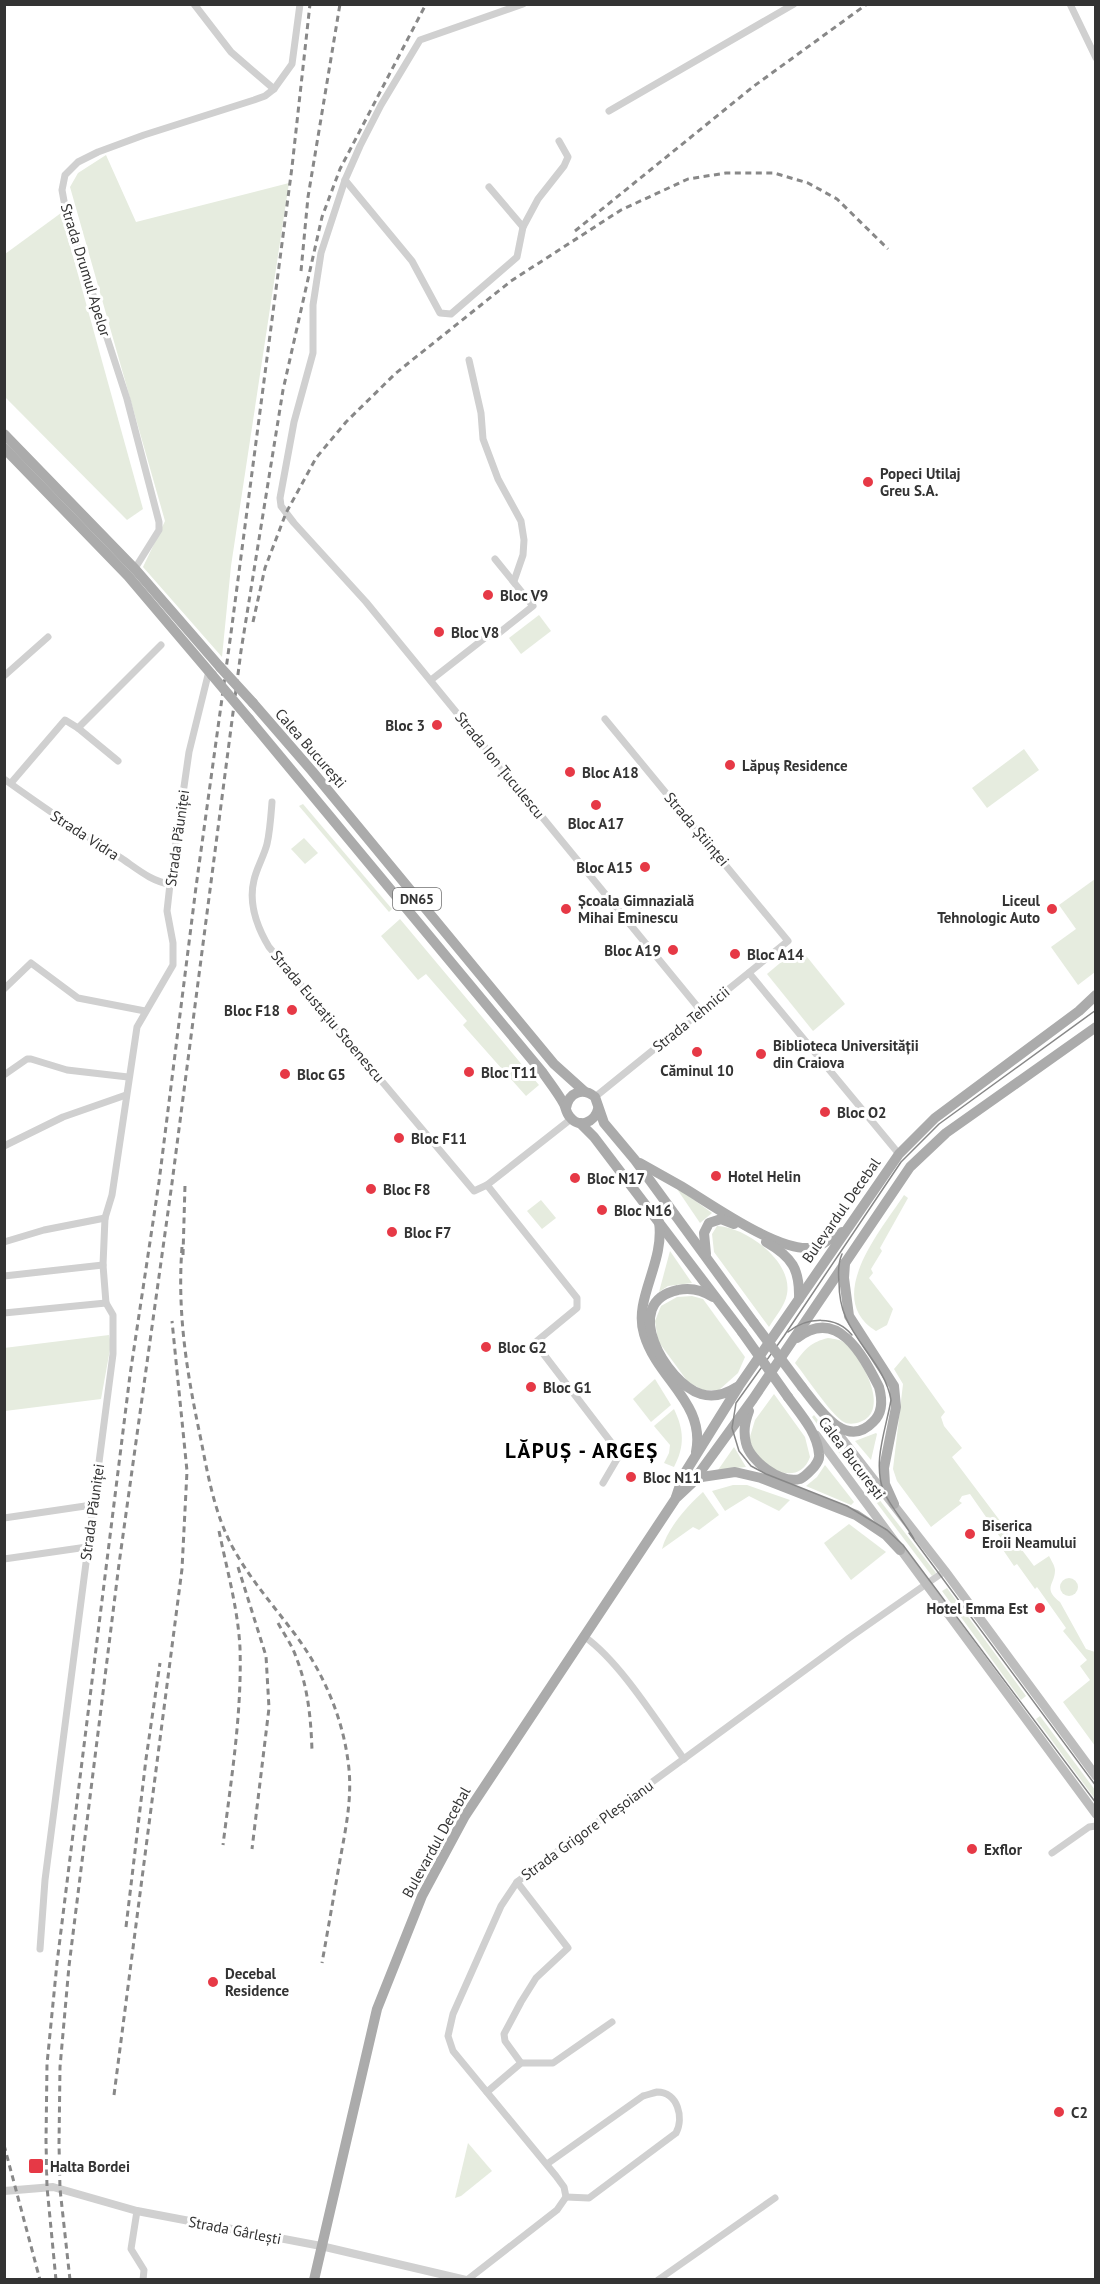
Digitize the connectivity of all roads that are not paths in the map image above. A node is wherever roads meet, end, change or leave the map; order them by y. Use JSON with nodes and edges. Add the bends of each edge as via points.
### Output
{"nodes":[{"id":1,"x":194,"y":4,"type":"edge"},
{"id":2,"x":300,"y":4,"type":"edge"},
{"id":3,"x":523,"y":4,"type":"edge"},
{"id":4,"x":794,"y":4,"type":"edge"},
{"id":5,"x":1070,"y":4,"type":"edge"},
{"id":6,"x":1095,"y":58,"type":"edge"},
{"id":7,"x":274,"y":89,"type":"junction"},
{"id":8,"x":609,"y":111,"type":"dead end"},
{"id":9,"x":559,"y":141,"type":"dead end"},
{"id":10,"x":345,"y":180,"type":"junction"},
{"id":11,"x":489,"y":187,"type":"dead end"},
{"id":12,"x":523,"y":227,"type":"junction"},
{"id":13,"x":469,"y":360,"type":"dead end"},
{"id":14,"x":4,"y":434,"type":"edge"},
{"id":15,"x":4,"y":448,"type":"edge"},
{"id":16,"x":495,"y":559,"type":"dead end"},
{"id":17,"x":131,"y":573,"type":"junction"},
{"id":18,"x":514,"y":581,"type":"junction"},
{"id":19,"x":48,"y":637,"type":"dead end"},
{"id":20,"x":162,"y":645,"type":"dead end"},
{"id":21,"x":215,"y":669,"type":"junction"},
{"id":22,"x":4,"y":676,"type":"edge"},
{"id":23,"x":431,"y":680,"type":"junction"},
{"id":24,"x":605,"y":718,"type":"dead end"},
{"id":25,"x":78,"y":728,"type":"junction"},
{"id":26,"x":296,"y":752,"type":"junction"},
{"id":27,"x":118,"y":761,"type":"dead end"},
{"id":28,"x":285,"y":761,"type":"junction"},
{"id":29,"x":8,"y":781,"type":"edge"},
{"id":30,"x":272,"y":802,"type":"dead end"},
{"id":31,"x":170,"y":884,"type":"junction"},
{"id":32,"x":788,"y":941,"type":"joint"},
{"id":33,"x":749,"y":973,"type":"junction"},
{"id":34,"x":4,"y":989,"type":"edge"},
{"id":35,"x":1095,"y":995,"type":"edge"},
{"id":36,"x":145,"y":1011,"type":"junction"},
{"id":37,"x":701,"y":1011,"type":"junction"},
{"id":38,"x":1095,"y":1027,"type":"edge"},
{"id":39,"x":4,"y":1075,"type":"edge"},
{"id":40,"x":128,"y":1077,"type":"junction"},
{"id":41,"x":584,"y":1091,"type":"junction"},
{"id":42,"x":126,"y":1095,"type":"junction"},
{"id":43,"x":595,"y":1097,"type":"junction"},
{"id":44,"x":566,"y":1107,"type":"junction"},
{"id":45,"x":598,"y":1109,"type":"junction"},
{"id":46,"x":575,"y":1121,"type":"junction"},
{"id":47,"x":4,"y":1146,"type":"edge"},
{"id":48,"x":899,"y":1154,"type":"junction"},
{"id":49,"x":635,"y":1160,"type":"junction"},
{"id":50,"x":487,"y":1185,"type":"junction"},
{"id":51,"x":105,"y":1218,"type":"junction"},
{"id":52,"x":658,"y":1222,"type":"junction"},
{"id":53,"x":848,"y":1228,"type":"junction"},
{"id":54,"x":4,"y":1242,"type":"edge"},
{"id":55,"x":707,"y":1257,"type":"junction"},
{"id":56,"x":845,"y":1260,"type":"junction"},
{"id":57,"x":103,"y":1264,"type":"junction"},
{"id":58,"x":4,"y":1276,"type":"edge"},
{"id":59,"x":799,"y":1301,"type":"junction"},
{"id":60,"x":106,"y":1303,"type":"junction"},
{"id":61,"x":721,"y":1303,"type":"junction"},
{"id":62,"x":4,"y":1313,"type":"edge"},
{"id":63,"x":792,"y":1342,"type":"junction"},
{"id":64,"x":738,"y":1386,"type":"junction"},
{"id":65,"x":753,"y":1399,"type":"junction"},
{"id":66,"x":827,"y":1420,"type":"junction"},
{"id":67,"x":813,"y":1431,"type":"junction"},
{"id":68,"x":694,"y":1459,"type":"junction"},
{"id":69,"x":695,"y":1478,"type":"junction"},
{"id":70,"x":603,"y":1483,"type":"dead end"},
{"id":71,"x":676,"y":1498,"type":"junction"},
{"id":72,"x":894,"y":1504,"type":"junction"},
{"id":73,"x":92,"y":1505,"type":"junction"},
{"id":74,"x":4,"y":1518,"type":"edge"},
{"id":75,"x":87,"y":1547,"type":"junction"},
{"id":76,"x":900,"y":1550,"type":"junction"},
{"id":77,"x":4,"y":1558,"type":"edge"},
{"id":78,"x":945,"y":1571,"type":"junction"},
{"id":79,"x":927,"y":1585,"type":"junction"},
{"id":80,"x":585,"y":1637,"type":"junction"},
{"id":81,"x":684,"y":1759,"type":"junction"},
{"id":82,"x":1095,"y":1776,"type":"edge"},
{"id":83,"x":1095,"y":1814,"type":"edge"},
{"id":84,"x":1095,"y":1826,"type":"edge"},
{"id":85,"x":1052,"y":1853,"type":"dead end"},
{"id":86,"x":517,"y":1882,"type":"junction"},
{"id":87,"x":40,"y":1949,"type":"dead end"},
{"id":88,"x":612,"y":2022,"type":"dead end"},
{"id":89,"x":521,"y":2063,"type":"junction"},
{"id":90,"x":487,"y":2092,"type":"junction"},
{"id":91,"x":547,"y":2164,"type":"junction"},
{"id":92,"x":4,"y":2191,"type":"edge"},
{"id":93,"x":566,"y":2197,"type":"junction"},
{"id":94,"x":775,"y":2198,"type":"dead end"},
{"id":95,"x":138,"y":2211,"type":"junction"},
{"id":96,"x":321,"y":2246,"type":"junction"},
{"id":97,"x":143,"y":2280,"type":"edge"},
{"id":98,"x":314,"y":2280,"type":"edge"},
{"id":99,"x":466,"y":2280,"type":"edge"},
{"id":100,"x":658,"y":2280,"type":"edge"}],
"edges":[{"from":1,"to":7,"type":"street","via":[[231,52]]},
{"from":2,"to":7,"type":"street","via":[[292,64]]},
{"from":3,"to":10,"type":"street","name":"Strada Ion Țuculescu","via":[[420,40],[381,105]]},
{"from":4,"to":8,"type":"street"},
{"from":5,"to":6,"type":"street"},
{"from":7,"to":17,"type":"street","name":"Strada Drumul Apelor","via":[[254,100],[98,152],[64,175],[66,212],[127,399],[159,522],[159,530]]},
{"from":9,"to":12,"type":"street","via":[[568,157]]},
{"from":10,"to":12,"type":"street","via":[[412,261],[440,313],[451,314],[517,257]]},
{"from":10,"to":23,"type":"street","name":"Strada Ion Țuculescu","via":[[321,253],[313,305],[313,353],[294,422],[280,492],[282,506]]},
{"from":11,"to":12,"type":"street"},
{"from":13,"to":18,"type":"street","via":[[483,439],[521,521],[523,555]]},
{"from":14,"to":17,"type":"main road","name":"Calea București","number":"DN65"},
{"from":15,"to":17,"type":"main road","name":"Calea București","number":"DN65"},
{"from":16,"to":18,"type":"street"},
{"from":17,"to":21,"type":"main road","name":"Calea București","number":"DN65"},
{"from":18,"to":23,"type":"street","via":[[533,606]]},
{"from":19,"to":22,"type":"street"},
{"from":20,"to":25,"type":"street"},
{"from":21,"to":26,"type":"main road","name":"Calea București","number":"DN65","bridge":true,"via":[[253,703]]},
{"from":21,"to":28,"type":"main road","name":"Calea București","number":"DN65","bridge":true,"via":[[249,719]]},
{"from":21,"to":31,"type":"street","name":"Strada Păuniței","via":[[189,752]]},
{"from":23,"to":37,"type":"street","name":"Strada Ion Țuculescu"},
{"from":24,"to":32,"type":"street","name":"Strada Științei"},
{"from":25,"to":27,"type":"street"},
{"from":25,"to":29,"type":"street","via":[[65,720]]},
{"from":26,"to":28,"type":"main road"},
{"from":26,"to":41,"type":"main road","name":"Calea București","number":"DN65","via":[[554,1064]]},
{"from":28,"to":44,"type":"main road","name":"Calea București","number":"DN65","via":[[543,1073]]},
{"from":29,"to":31,"type":"street","name":"Strada Vidra","via":[[52,815],[156,881]]},
{"from":30,"to":50,"type":"street","name":"Strada Eustațiu Stoenescu","via":[[267,843],[252,894],[261,934],[474,1191]]},
{"from":31,"to":36,"type":"street","name":"Strada Păuniței","via":[[167,910],[173,964]]},
{"from":32,"to":33,"type":"street","name":"Strada Tehnicii"},
{"from":33,"to":37,"type":"street","name":"Strada Tehnicii"},
{"from":33,"to":48,"type":"street"},
{"from":34,"to":36,"type":"street","via":[[32,963],[78,998]]},
{"from":35,"to":48,"type":"main road","name":"Bulevardul Decebal","via":[[935,1118]]},
{"from":36,"to":40,"type":"street","name":"Strada Păuniței","via":[[137,1027]]},
{"from":37,"to":43,"type":"street","name":"Strada Tehnicii"},
{"from":38,"to":56,"type":"main road","name":"Bulevardul Decebal","via":[[926,1150]]},
{"from":39,"to":40,"type":"street","via":[[31,1059],[67,1070]]},
{"from":40,"to":42,"type":"street","name":"Strada Păuniței"},
{"from":41,"to":43,"type":"main road"},
{"from":41,"to":44,"type":"main road","via":[[573,1094]]},
{"from":42,"to":47,"type":"street","via":[[63,1117]]},
{"from":42,"to":51,"type":"street","name":"Strada Păuniței","via":[[112,1195]]},
{"from":43,"to":45,"type":"main road"},
{"from":44,"to":46,"type":"main road"},
{"from":45,"to":46,"type":"main road","via":[[591,1121]]},
{"from":45,"to":49,"type":"main road","name":"Calea București","via":[[604,1123]]},
{"from":46,"to":50,"type":"street"},
{"from":46,"to":52,"type":"main road","name":"Calea București","via":[[594,1137]]},
{"from":48,"to":53,"type":"main road","name":"Bulevardul Decebal"},
{"from":49,"to":53,"type":"main road","via":[[719,1210],[795,1247],[810,1249]]},
{"from":49,"to":55,"type":"main road","name":"Calea București"},
{"from":50,"to":70,"type":"street","via":[[577,1298],[577,1308],[537,1341],[620,1454]]},
{"from":51,"to":54,"type":"street"},
{"from":51,"to":57,"type":"street","name":"Strada Păuniței"},
{"from":52,"to":61,"type":"main road","name":"Calea București"},
{"from":52,"to":68,"type":"main road","via":[[661,1236],[645,1296],[643,1333],[662,1370],[691,1409],[698,1430]]},
{"from":53,"to":59,"type":"main road","name":"Bulevardul Decebal"},
{"from":55,"to":59,"type":"main road","via":[[705,1229],[715,1220],[728,1221],[781,1250],[798,1274]]},
{"from":55,"to":66,"type":"main road","name":"Calea București","bridge":true},
{"from":56,"to":63,"type":"main road","name":"Bulevardul Decebal"},
{"from":56,"to":72,"type":"main road","via":[[849,1316],[894,1386],[896,1407],[884,1468],[885,1484]]},
{"from":57,"to":58,"type":"street"},
{"from":57,"to":60,"type":"street","name":"Strada Păuniței"},
{"from":59,"to":64,"type":"main road","name":"Bulevardul Decebal"},
{"from":60,"to":62,"type":"street"},
{"from":60,"to":73,"type":"street","name":"Strada Păuniței","via":[[113,1315],[114,1354]]},
{"from":61,"to":64,"type":"main road","via":[[699,1290],[672,1291],[652,1307],[651,1337],[673,1373],[686,1386],[703,1395],[724,1395]]},
{"from":61,"to":67,"type":"main road","name":"Calea București","bridge":true},
{"from":63,"to":65,"type":"main road","name":"Bulevardul Decebal"},
{"from":63,"to":66,"type":"main road","via":[[810,1331],[835,1329],[854,1346],[879,1387],[881,1406],[870,1425],[848,1432]]},
{"from":64,"to":68,"type":"main road","name":"Bulevardul Decebal"},
{"from":65,"to":67,"type":"main road","via":[[744,1425],[745,1441],[753,1459],[779,1476],[802,1478],[819,1460]]},
{"from":65,"to":69,"type":"main road","name":"Bulevardul Decebal"},
{"from":66,"to":72,"type":"main road","name":"Calea București"},
{"from":67,"to":76,"type":"main road","name":"Calea București"},
{"from":68,"to":71,"type":"main road","name":"Bulevardul Decebal"},
{"from":69,"to":71,"type":"main road","name":"Bulevardul Decebal"},
{"from":69,"to":76,"type":"main road","via":[[735,1472],[761,1478],[856,1515],[886,1535]]},
{"from":71,"to":80,"type":"main road","name":"Bulevardul Decebal"},
{"from":72,"to":78,"type":"main road","name":"Calea București"},
{"from":73,"to":74,"type":"street"},
{"from":73,"to":75,"type":"street","name":"Strada Păuniței"},
{"from":75,"to":77,"type":"street"},
{"from":75,"to":87,"type":"street","name":"Strada Păuniței","via":[[45,1880]]},
{"from":76,"to":79,"type":"main road","name":"Calea București"},
{"from":78,"to":79,"type":"street","name":"Strada Grigore Pleșoianu"},
{"from":78,"to":82,"type":"main road","name":"Calea București"},
{"from":79,"to":81,"type":"street","name":"Strada Grigore Pleșoianu"},
{"from":79,"to":83,"type":"main road","name":"Calea București"},
{"from":80,"to":81,"type":"street","via":[[614,1664]]},
{"from":80,"to":96,"type":"main road","name":"Bulevardul Decebal","via":[[465,1816],[422,1896],[377,2009]]},
{"from":81,"to":86,"type":"street","name":"Strada Grigore Pleșoianu"},
{"from":84,"to":85,"type":"street"},
{"from":86,"to":89,"type":"street","via":[[568,1948],[536,1978],[504,2034]]},
{"from":86,"to":90,"type":"street","name":"Strada Grigore Pleșoianu","via":[[489,1930],[448,2029],[453,2051]]},
{"from":88,"to":89,"type":"street","via":[[553,2063]]},
{"from":89,"to":90,"type":"street"},
{"from":90,"to":91,"type":"street","name":"Strada Grigore Pleșoianu"},
{"from":91,"to":93,"type":"street","name":"Strada Grigore Pleșoianu","via":[[564,2187]]},
{"from":91,"to":93,"type":"street","via":[[643,2096],[666,2094],[676,2104],[680,2126],[676,2133],[589,2198]]},
{"from":92,"to":95,"type":"street","name":"Strada Gârlești","via":[[53,2187]]},
{"from":93,"to":99,"type":"street","via":[[557,2210]]},
{"from":94,"to":100,"type":"street"},
{"from":95,"to":96,"type":"street","name":"Strada Gârlești"},
{"from":95,"to":97,"type":"street","via":[[131,2249],[144,2270]]},
{"from":96,"to":98,"type":"main road","name":"Bulevardul Decebal"},
{"from":96,"to":99,"type":"street","name":"Strada Gârlești"}]}
